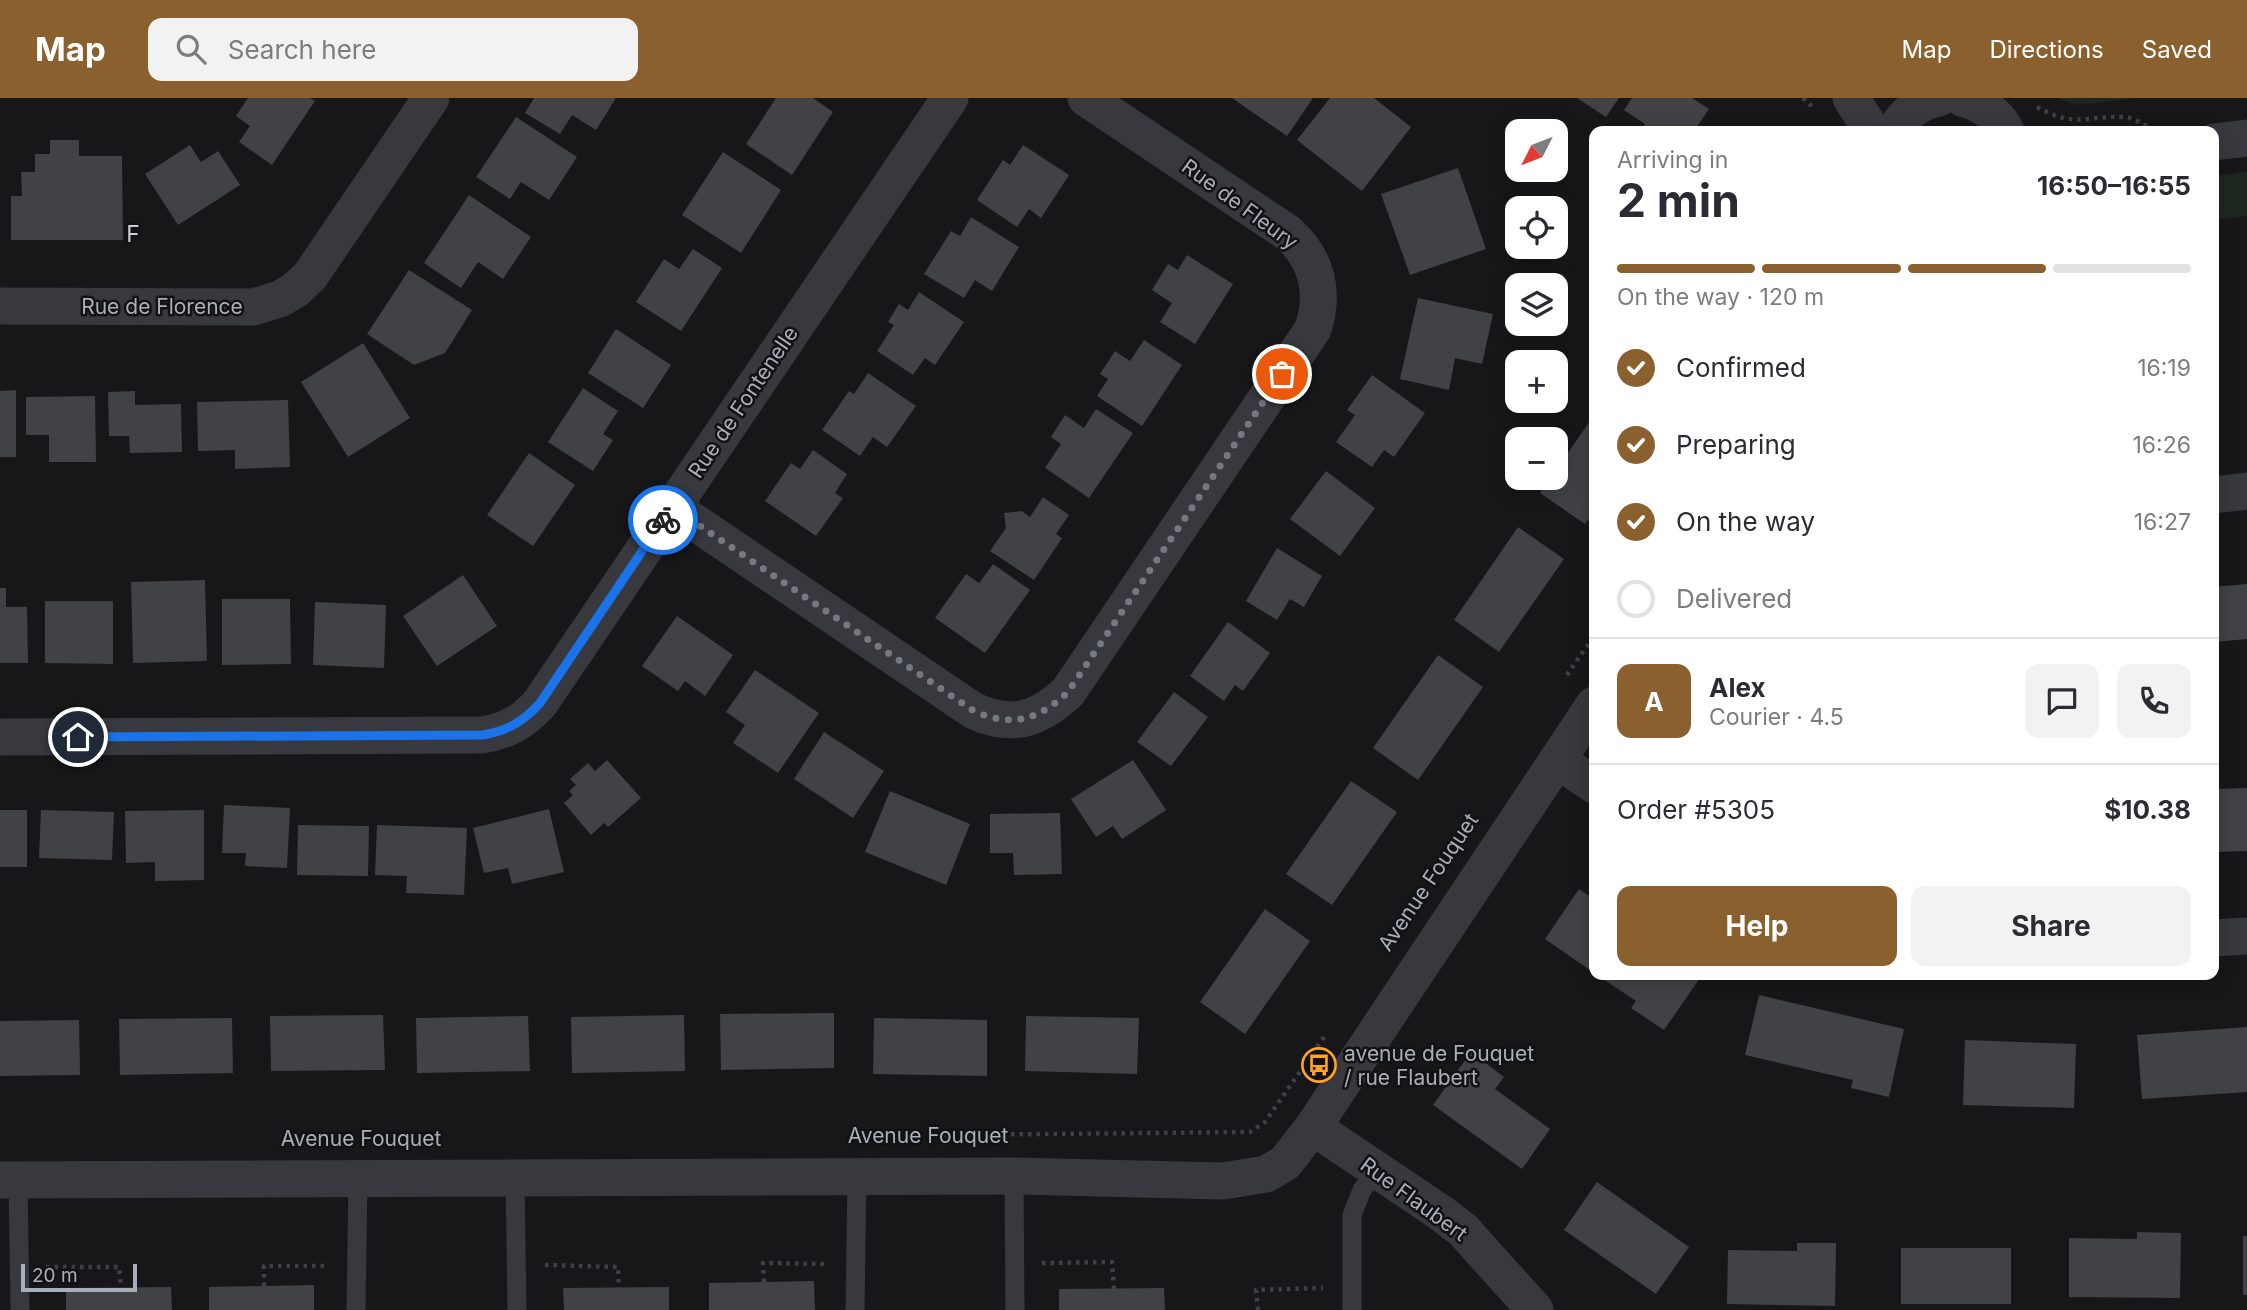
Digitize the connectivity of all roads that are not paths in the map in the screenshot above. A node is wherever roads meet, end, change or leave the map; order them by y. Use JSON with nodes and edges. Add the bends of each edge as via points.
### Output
{"nodes":[{"id":1,"x":431,"y":98,"type":"edge"},
{"id":2,"x":950,"y":98,"type":"edge"},
{"id":3,"x":1086,"y":98,"type":"edge"},
{"id":4,"x":1851,"y":98,"type":"edge"},
{"id":5,"x":1938,"y":98,"type":"edge"},
{"id":6,"x":1962,"y":98,"type":"edge"},
{"id":7,"x":2013,"y":124,"type":"edge"},
{"id":8,"x":1869,"y":126,"type":"edge"},
{"id":9,"x":1898,"y":126,"type":"edge"},
{"id":10,"x":2247,"y":138,"type":"edge"},
{"id":11,"x":2219,"y":141,"type":"edge"},
{"id":12,"x":0,"y":306,"type":"edge"},
{"id":13,"x":2247,"y":491,"type":"edge"},
{"id":14,"x":2219,"y":494,"type":"edge"},
{"id":15,"x":672,"y":507,"type":"junction"},
{"id":16,"x":1589,"y":712,"type":"edge"},
{"id":17,"x":0,"y":737,"type":"edge"},
{"id":18,"x":1557,"y":760,"type":"junction"},
{"id":19,"x":1589,"y":782,"type":"edge"},
{"id":20,"x":2247,"y":936,"type":"edge"},
{"id":21,"x":2219,"y":938,"type":"edge"},
{"id":22,"x":1313,"y":1127,"type":"junction"},
{"id":23,"x":1378,"y":1170,"type":"junction"},
{"id":24,"x":515,"y":1177,"type":"junction"},
{"id":25,"x":857,"y":1177,"type":"junction"},
{"id":26,"x":1014,"y":1177,"type":"junction"},
{"id":27,"x":358,"y":1179,"type":"junction"},
{"id":28,"x":9,"y":1180,"type":"edge"},
{"id":29,"x":20,"y":1310,"type":"edge"},
{"id":30,"x":355,"y":1310,"type":"edge"},
{"id":31,"x":517,"y":1310,"type":"edge"},
{"id":32,"x":855,"y":1310,"type":"edge"},
{"id":33,"x":1015,"y":1310,"type":"edge"},
{"id":34,"x":1352,"y":1310,"type":"edge"},
{"id":35,"x":1535,"y":1310,"type":"edge"}],
"edges":[{"from":1,"to":12,"type":"street","name":"Rue de Florence","via":[[320,262],[295,290],[280,299],[253,307]]},
{"from":2,"to":15,"type":"street","name":"Rue de Fontenelle"},
{"from":3,"to":15,"type":"street","name":"Rue de Fleury","via":[[1300,244],[1319,291],[1319,312],[1313,329],[1068,692],[1054,705],[1022,719],[991,718],[974,711]]},
{"from":4,"to":8,"type":"street"},
{"from":5,"to":9,"type":"street","via":[[1915,108]]},
{"from":6,"to":7,"type":"street"},
{"from":10,"to":11,"type":"street"},
{"from":13,"to":14,"type":"street"},
{"from":15,"to":17,"type":"street","name":"Rue de Fontenelle","via":[[540,703],[513,727],[499,732]]},
{"from":16,"to":18,"type":"street","name":"Avenue Fouquet"},
{"from":18,"to":19,"type":"street"},
{"from":18,"to":22,"type":"street","name":"Avenue Fouquet"},
{"from":20,"to":21,"type":"street"},
{"from":22,"to":23,"type":"street","name":"Rue Flaubert"},
{"from":22,"to":26,"type":"street","name":"Avenue Fouquet","via":[[1285,1163],[1244,1179]]},
{"from":23,"to":34,"type":"lane","via":[[1362,1190],[1352,1215]]},
{"from":23,"to":35,"type":"street","name":"Rue Flaubert","via":[[1463,1230]]},
{"from":24,"to":25,"type":"street","name":"Avenue Fouquet"},
{"from":24,"to":27,"type":"street","name":"Avenue Fouquet"},
{"from":24,"to":31,"type":"lane"},
{"from":25,"to":26,"type":"street","name":"Avenue Fouquet"},
{"from":25,"to":32,"type":"lane"},
{"from":26,"to":33,"type":"lane"},
{"from":27,"to":28,"type":"street","name":"Avenue Fouquet"},
{"from":27,"to":30,"type":"lane"},
{"from":28,"to":29,"type":"lane"}]}
